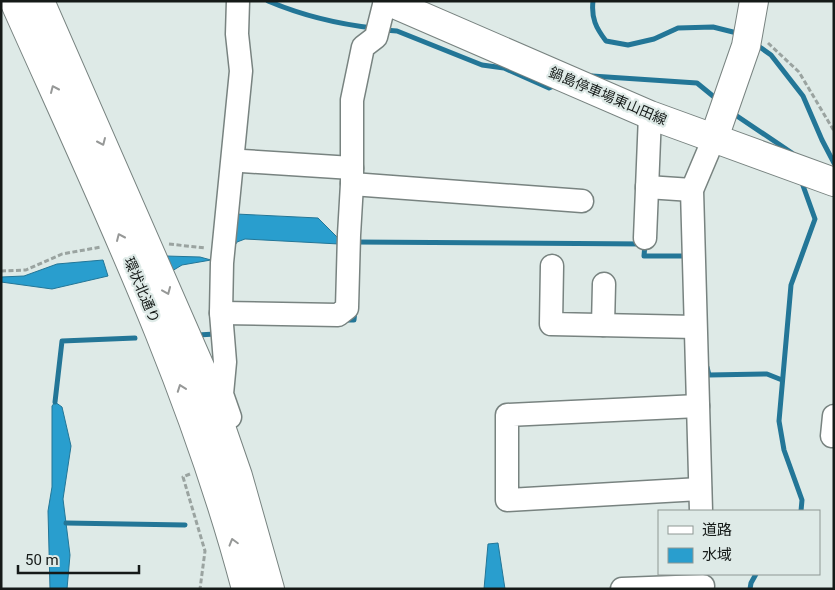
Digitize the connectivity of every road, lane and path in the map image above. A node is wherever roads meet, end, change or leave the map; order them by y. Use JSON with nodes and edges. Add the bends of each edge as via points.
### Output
{"nodes":[{"id":1,"x":14,"y":1,"type":"edge"},
{"id":2,"x":40,"y":1,"type":"edge"},
{"id":3,"x":238,"y":1,"type":"edge"},
{"id":4,"x":754,"y":1,"type":"edge"},
{"id":5,"x":382,"y":15,"type":"edge"},
{"id":6,"x":747,"y":38,"type":"junction"},
{"id":7,"x":650,"y":115,"type":"junction"},
{"id":8,"x":834,"y":132,"type":"edge"},
{"id":9,"x":714,"y":138,"type":"junction"},
{"id":10,"x":242,"y":161,"type":"dead end"},
{"id":11,"x":352,"y":176,"type":"junction"},
{"id":12,"x":834,"y":182,"type":"edge"},
{"id":13,"x":647,"y":187,"type":"junction"},
{"id":14,"x":692,"y":190,"type":"junction"},
{"id":15,"x":582,"y":201,"type":"dead end"},
{"id":16,"x":645,"y":238,"type":"dead end"},
{"id":17,"x":133,"y":240,"type":"junction"},
{"id":18,"x":222,"y":257,"type":"junction"},
{"id":19,"x":552,"y":266,"type":"dead end"},
{"id":20,"x":1,"y":271,"type":"edge"},
{"id":21,"x":604,"y":284,"type":"dead end"},
{"id":22,"x":222,"y":320,"type":"junction"},
{"id":23,"x":603,"y":325,"type":"junction"},
{"id":24,"x":695,"y":327,"type":"junction"},
{"id":25,"x":698,"y":406,"type":"junction"},
{"id":26,"x":223,"y":468,"type":"junction"},
{"id":27,"x":701,"y":500,"type":"edge"},
{"id":28,"x":703,"y":583,"type":"edge"},
{"id":29,"x":200,"y":589,"type":"edge"},
{"id":30,"x":246,"y":589,"type":"edge"},
{"id":31,"x":270,"y":589,"type":"edge"},
{"id":32,"x":622,"y":589,"type":"edge"}],
"edges":[{"from":17,"to":1,"type":"main road","name":"環状北通り","one_way":true},
{"from":2,"to":17,"type":"main road","name":"環状北通り","one_way":true},
{"from":3,"to":18,"type":"street","via":[[241,71]]},
{"from":4,"to":6,"type":"main road"},
{"from":5,"to":7,"type":"main road","name":"鍋島停車場東山田線","via":[[566,79]]},
{"from":5,"to":11,"type":"street","via":[[363,47],[352,100]]},
{"from":6,"to":8,"type":"path","via":[[763,38],[799,72]]},
{"from":6,"to":9,"type":"main road"},
{"from":7,"to":9,"type":"main road","name":"鍋島停車場東山田線"},
{"from":7,"to":13,"type":"street"},
{"from":9,"to":12,"type":"main road","name":"鍋島停車場東山田線"},
{"from":9,"to":14,"type":"street"},
{"from":10,"to":11,"type":"street"},
{"from":11,"to":15,"type":"street"},
{"from":11,"to":22,"type":"street","via":[[347,308],[338,315]]},
{"from":13,"to":14,"type":"street"},
{"from":13,"to":16,"type":"street"},
{"from":14,"to":24,"type":"street"},
{"from":17,"to":18,"type":"path"},
{"from":17,"to":20,"type":"path","via":[[62,254],[26,270]]},
{"from":17,"to":26,"type":"main road","name":"環状北通り","via":[[172,363]]},
{"from":18,"to":22,"type":"street"},
{"from":19,"to":23,"type":"street","via":[[550,334]]},
{"from":21,"to":23,"type":"street"},
{"from":22,"to":26,"type":"street","via":[[225,362],[222,394],[242,450]]},
{"from":23,"to":24,"type":"street"},
{"from":24,"to":25,"type":"street"},
{"from":25,"to":27,"type":"street"},
{"from":25,"to":27,"type":"street","via":[[506,415],[507,500]]},
{"from":26,"to":29,"type":"path","via":[[183,477],[205,551]]},
{"from":30,"to":26,"type":"main road","name":"環状北通り","one_way":true},
{"from":26,"to":31,"type":"main road","name":"環状北通り"},
{"from":28,"to":32,"type":"street"}]}
